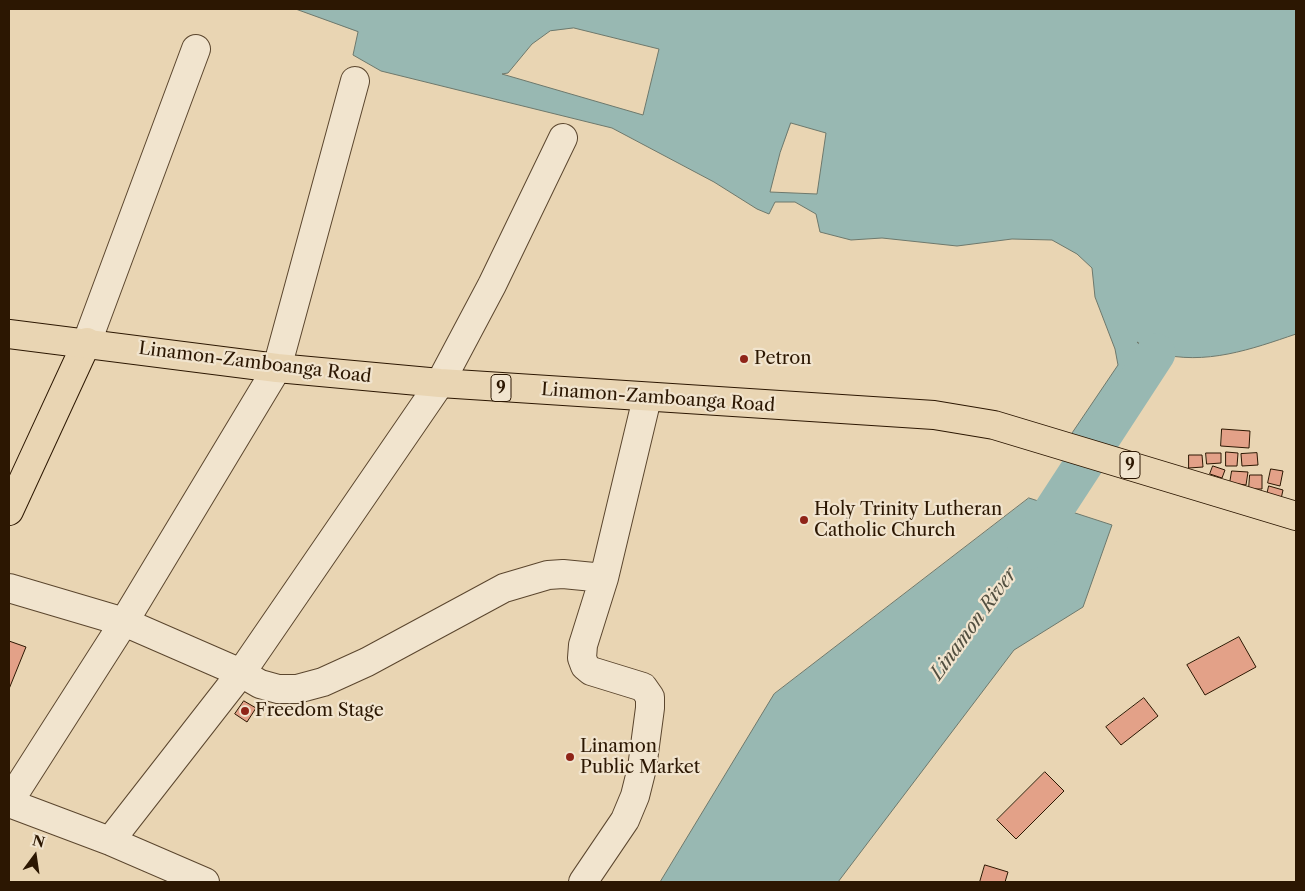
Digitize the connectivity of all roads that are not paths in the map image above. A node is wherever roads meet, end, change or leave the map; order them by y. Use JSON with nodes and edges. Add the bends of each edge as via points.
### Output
{"nodes":[{"id":1,"x":196,"y":49,"type":"dead end"},
{"id":2,"x":355,"y":82,"type":"dead end"},
{"id":3,"x":563,"y":138,"type":"dead end"},
{"id":4,"x":9,"y":334,"type":"edge"},
{"id":5,"x":87,"y":342,"type":"junction"},
{"id":6,"x":277,"y":368,"type":"junction"},
{"id":7,"x":440,"y":383,"type":"junction"},
{"id":8,"x":647,"y":398,"type":"junction"},
{"id":9,"x":9,"y":511,"type":"edge"},
{"id":10,"x":1296,"y":516,"type":"edge"},
{"id":11,"x":604,"y":578,"type":"junction"},
{"id":12,"x":9,"y":588,"type":"edge"},
{"id":13,"x":124,"y":622,"type":"junction"},
{"id":14,"x":241,"y":673,"type":"junction"},
{"id":15,"x":9,"y":802,"type":"edge"},
{"id":16,"x":110,"y":841,"type":"junction"},
{"id":17,"x":205,"y":882,"type":"edge"},
{"id":18,"x":583,"y":882,"type":"edge"}],
"edges":[{"from":1,"to":5,"type":"street"},
{"from":2,"to":6,"type":"street"},
{"from":3,"to":7,"type":"street","via":[[492,285]]},
{"from":4,"to":5,"type":"main road","name":"Linamon-Zamboanga Road","number":"9"},
{"from":5,"to":6,"type":"main road","name":"Linamon-Zamboanga Road","number":"9"},
{"from":5,"to":9,"type":"main road"},
{"from":6,"to":7,"type":"main road","name":"Linamon-Zamboanga Road","number":"9"},
{"from":6,"to":13,"type":"street"},
{"from":7,"to":8,"type":"main road","name":"Linamon-Zamboanga Road","number":"9"},
{"from":7,"to":14,"type":"street"},
{"from":8,"to":10,"type":"main road","name":"Linamon-Zamboanga Road","number":"9","via":[[934,415],[994,424]]},
{"from":8,"to":11,"type":"street"},
{"from":11,"to":14,"type":"street","via":[[548,575],[504,588],[367,662],[323,682],[297,689],[278,689],[260,684]]},
{"from":11,"to":18,"type":"street","via":[[582,658],[591,671],[643,687],[650,697],[650,708],[635,796],[625,820]]},
{"from":12,"to":13,"type":"street"},
{"from":13,"to":14,"type":"street"},
{"from":13,"to":15,"type":"street"},
{"from":14,"to":16,"type":"street"},
{"from":15,"to":16,"type":"street"},
{"from":16,"to":17,"type":"street"}]}
